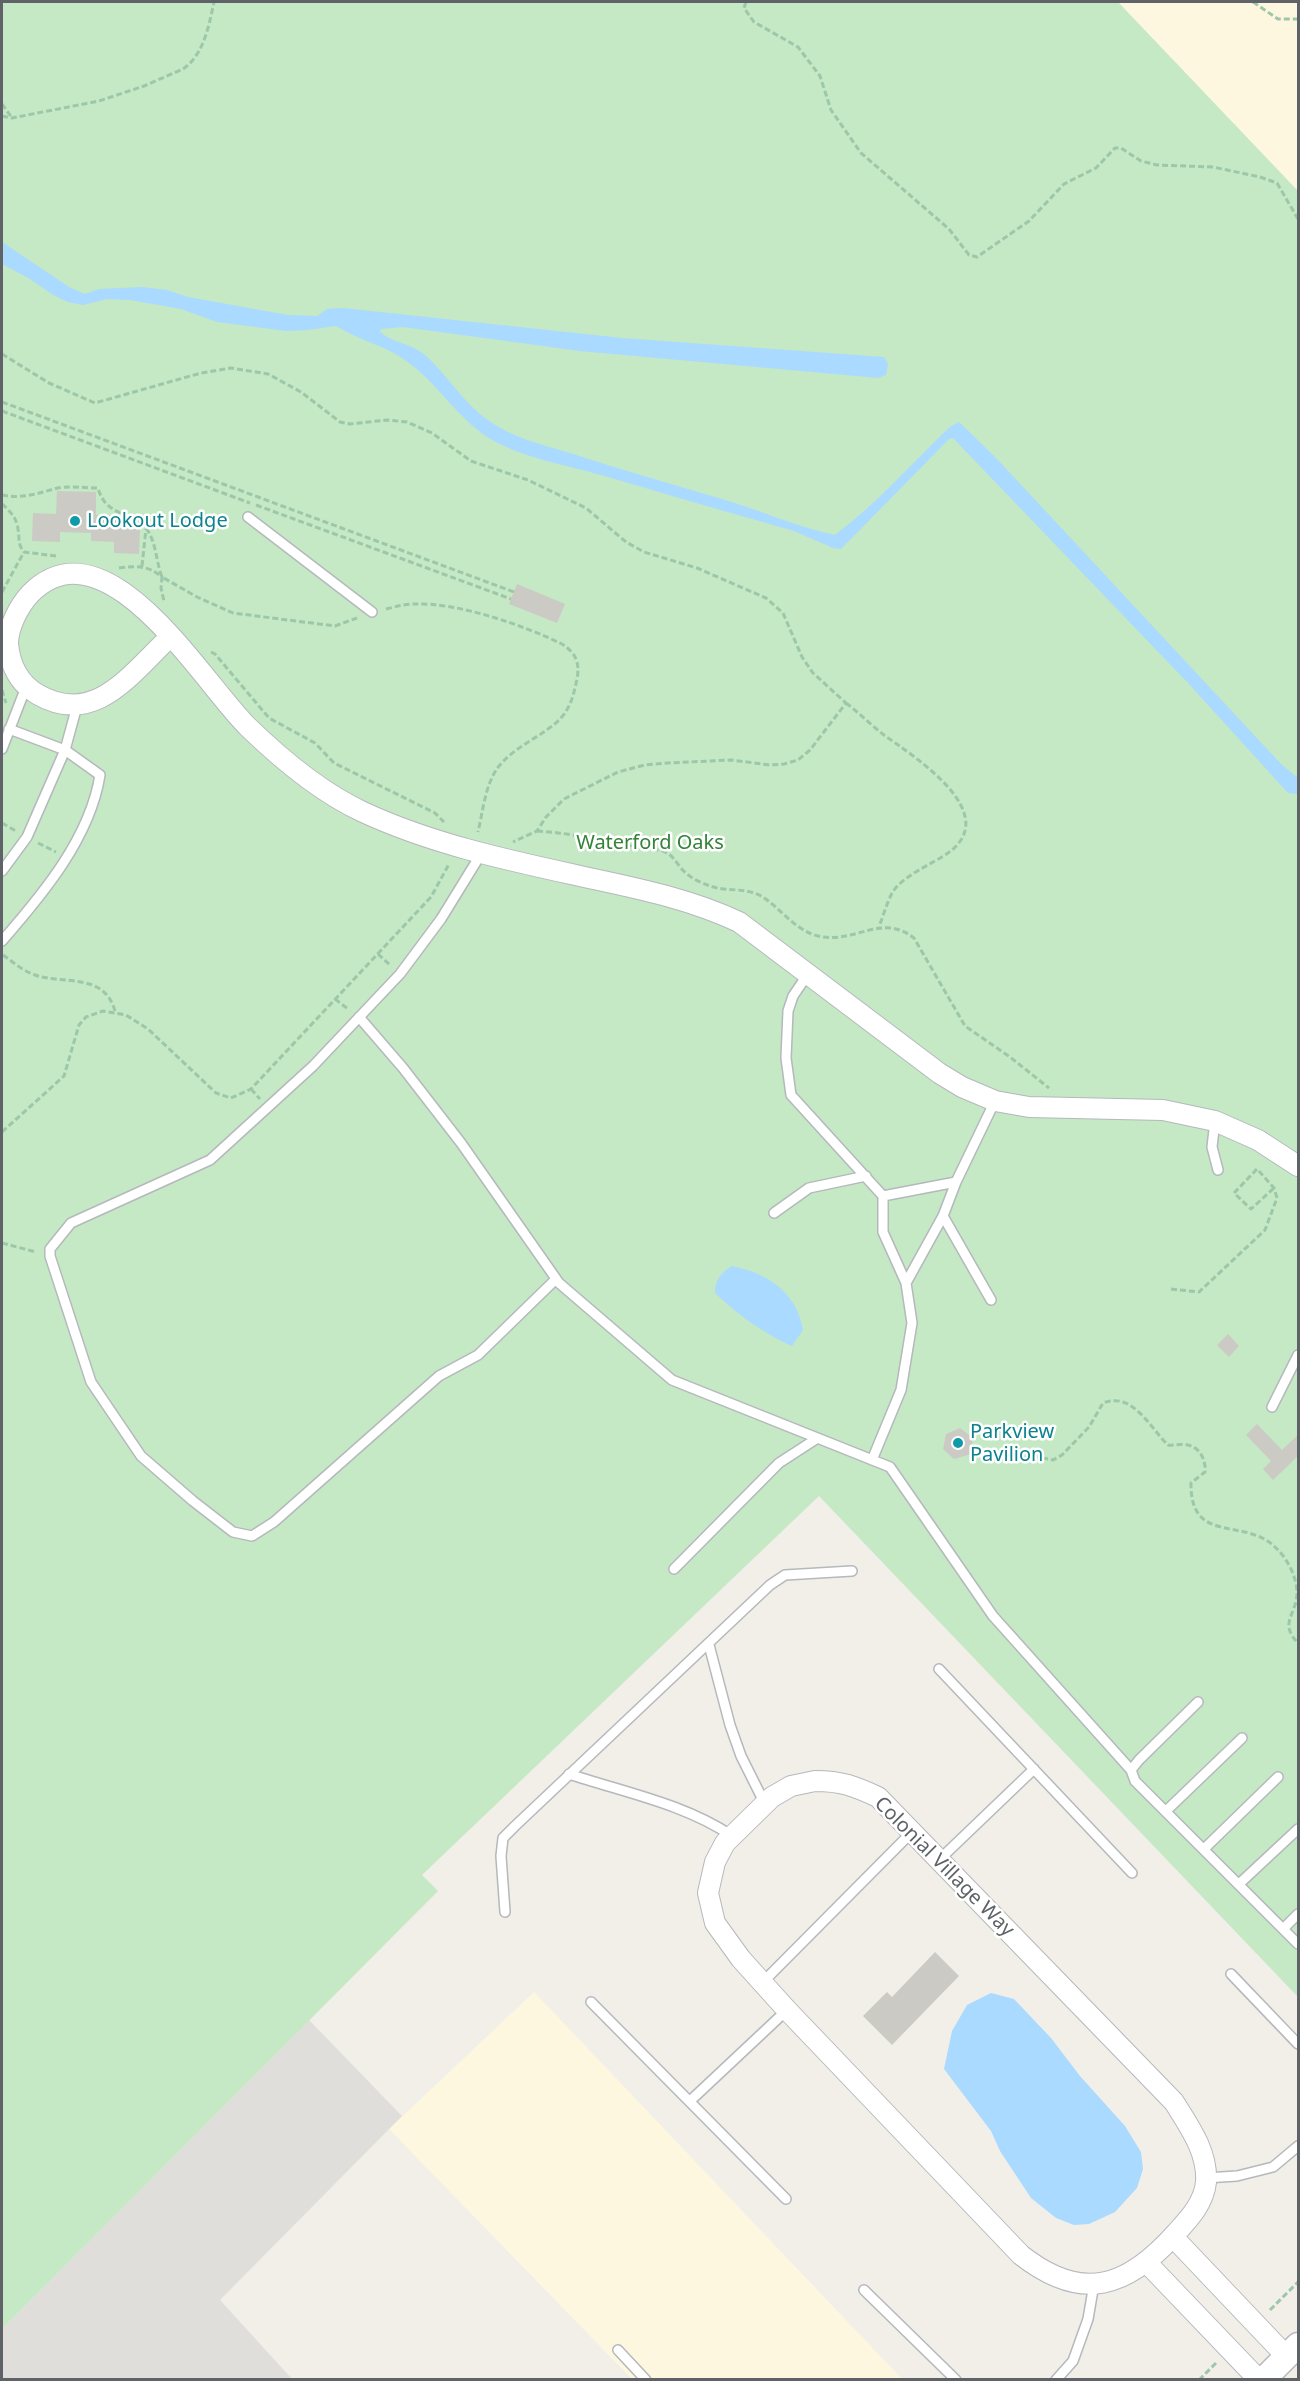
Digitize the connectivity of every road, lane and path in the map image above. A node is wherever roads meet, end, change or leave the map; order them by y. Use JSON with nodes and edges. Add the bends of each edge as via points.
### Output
{"nodes":[{"id":1,"x":214,"y":2,"type":"edge"},
{"id":2,"x":746,"y":2,"type":"edge"},
{"id":3,"x":1253,"y":2,"type":"edge"},
{"id":4,"x":1299,"y":19,"type":"edge"},
{"id":5,"x":2,"y":104,"type":"edge"},
{"id":6,"x":2,"y":116,"type":"edge"},
{"id":7,"x":12,"y":118,"type":"junction"},
{"id":8,"x":1299,"y":219,"type":"edge"},
{"id":9,"x":2,"y":354,"type":"edge"},
{"id":10,"x":2,"y":402,"type":"edge"},
{"id":11,"x":2,"y":495,"type":"edge"},
{"id":12,"x":2,"y":504,"type":"edge"},
{"id":13,"x":248,"y":517,"type":"dead end"},
{"id":14,"x":146,"y":529,"type":"junction"},
{"id":15,"x":24,"y":552,"type":"junction"},
{"id":16,"x":56,"y":556,"type":"dead end"},
{"id":17,"x":142,"y":566,"type":"junction"},
{"id":18,"x":113,"y":568,"type":"dead end"},
{"id":19,"x":162,"y":577,"type":"junction"},
{"id":20,"x":2,"y":592,"type":"edge"},
{"id":21,"x":514,"y":592,"type":"dead end"},
{"id":22,"x":165,"y":611,"type":"dead end"},
{"id":23,"x":372,"y":612,"type":"junction"},
{"id":24,"x":170,"y":637,"type":"junction"},
{"id":25,"x":207,"y":650,"type":"dead end"},
{"id":26,"x":26,"y":687,"type":"junction"},
{"id":27,"x":846,"y":702,"type":"junction"},
{"id":28,"x":77,"y":706,"type":"junction"},
{"id":29,"x":9,"y":729,"type":"junction"},
{"id":30,"x":2,"y":749,"type":"edge"},
{"id":31,"x":65,"y":750,"type":"junction"},
{"id":32,"x":537,"y":831,"type":"junction"},
{"id":33,"x":449,"y":838,"type":"junction"},
{"id":34,"x":504,"y":845,"type":"dead end"},
{"id":35,"x":478,"y":847,"type":"junction"},
{"id":36,"x":2,"y":871,"type":"edge"},
{"id":37,"x":879,"y":927,"type":"junction"},
{"id":38,"x":2,"y":941,"type":"edge"},
{"id":39,"x":2,"y":953,"type":"edge"},
{"id":40,"x":808,"y":974,"type":"junction"},
{"id":41,"x":115,"y":1011,"type":"junction"},
{"id":42,"x":359,"y":1017,"type":"junction"},
{"id":43,"x":1054,"y":1092,"type":"dead end"},
{"id":44,"x":995,"y":1101,"type":"junction"},
{"id":45,"x":1215,"y":1121,"type":"junction"},
{"id":46,"x":2,"y":1132,"type":"edge"},
{"id":47,"x":1299,"y":1166,"type":"edge"},
{"id":48,"x":1218,"y":1170,"type":"dead end"},
{"id":49,"x":866,"y":1176,"type":"junction"},
{"id":50,"x":956,"y":1182,"type":"junction"},
{"id":51,"x":1274,"y":1188,"type":"junction"},
{"id":52,"x":883,"y":1196,"type":"junction"},
{"id":53,"x":774,"y":1213,"type":"dead end"},
{"id":54,"x":943,"y":1216,"type":"junction"},
{"id":55,"x":2,"y":1243,"type":"edge"},
{"id":56,"x":50,"y":1256,"type":"junction"},
{"id":57,"x":556,"y":1279,"type":"junction"},
{"id":58,"x":906,"y":1283,"type":"junction"},
{"id":59,"x":1171,"y":1289,"type":"dead end"},
{"id":60,"x":991,"y":1300,"type":"dead end"},
{"id":61,"x":1299,"y":1355,"type":"edge"},
{"id":62,"x":1272,"y":1407,"type":"dead end"},
{"id":63,"x":816,"y":1439,"type":"junction"},
{"id":64,"x":971,"y":1451,"type":"dead end"},
{"id":65,"x":872,"y":1460,"type":"junction"},
{"id":66,"x":674,"y":1569,"type":"dead end"},
{"id":67,"x":852,"y":1571,"type":"dead end"},
{"id":68,"x":1299,"y":1643,"type":"edge"},
{"id":69,"x":709,"y":1645,"type":"junction"},
{"id":70,"x":939,"y":1669,"type":"dead end"},
{"id":71,"x":1198,"y":1702,"type":"dead end"},
{"id":72,"x":1242,"y":1738,"type":"dead end"},
{"id":73,"x":1034,"y":1769,"type":"junction"},
{"id":74,"x":1131,"y":1770,"type":"junction"},
{"id":75,"x":569,"y":1774,"type":"junction"},
{"id":76,"x":1278,"y":1777,"type":"dead end"},
{"id":77,"x":765,"y":1804,"type":"junction"},
{"id":78,"x":1166,"y":1811,"type":"junction"},
{"id":79,"x":1299,"y":1829,"type":"edge"},
{"id":80,"x":912,"y":1832,"type":"junction"},
{"id":81,"x":732,"y":1836,"type":"junction"},
{"id":82,"x":1204,"y":1849,"type":"junction"},
{"id":83,"x":939,"y":1860,"type":"junction"},
{"id":84,"x":1132,"y":1873,"type":"dead end"},
{"id":85,"x":1239,"y":1884,"type":"junction"},
{"id":86,"x":505,"y":1912,"type":"dead end"},
{"id":87,"x":1299,"y":1914,"type":"edge"},
{"id":88,"x":1284,"y":1928,"type":"junction"},
{"id":89,"x":1299,"y":1944,"type":"edge"},
{"id":90,"x":1231,"y":1974,"type":"dead end"},
{"id":91,"x":762,"y":1983,"type":"junction"},
{"id":92,"x":591,"y":2001,"type":"dead end"},
{"id":93,"x":787,"y":2010,"type":"junction"},
{"id":94,"x":1299,"y":2044,"type":"edge"},
{"id":95,"x":690,"y":2101,"type":"junction"},
{"id":96,"x":1299,"y":2146,"type":"edge"},
{"id":97,"x":1205,"y":2178,"type":"junction"},
{"id":98,"x":786,"y":2199,"type":"dead end"},
{"id":99,"x":1173,"y":2237,"type":"junction"},
{"id":100,"x":1147,"y":2263,"type":"junction"},
{"id":101,"x":1094,"y":2284,"type":"junction"},
{"id":102,"x":864,"y":2290,"type":"dead end"},
{"id":103,"x":618,"y":2350,"type":"dead end"},
{"id":104,"x":1293,"y":2351,"type":"edge"},
{"id":105,"x":646,"y":2379,"type":"edge"},
{"id":106,"x":956,"y":2379,"type":"edge"},
{"id":107,"x":1056,"y":2379,"type":"edge"},
{"id":108,"x":1261,"y":2379,"type":"edge"}],
"edges":[{"from":1,"to":7,"type":"path","via":[[200,49],[183,69],[99,101]]},
{"from":2,"to":8,"type":"path","via":[[744,8],[754,22],[804,54],[820,76],[831,110],[861,153],[950,229],[974,257],[1029,221],[1064,184],[1096,168],[1115,148],[1157,165],[1213,167],[1277,183]]},
{"from":3,"to":4,"type":"path","via":[[1278,19]]},
{"from":5,"to":7,"type":"path"},
{"from":6,"to":7,"type":"path"},
{"from":9,"to":27,"type":"path","via":[[49,383],[95,403],[231,368],[267,374],[301,392],[340,422],[407,422],[432,433],[471,461],[528,480],[586,508],[644,552],[697,568],[766,598],[783,614],[813,673]]},
{"from":10,"to":21,"type":"path"},
{"from":11,"to":14,"type":"path","via":[[30,496],[55,488],[98,488],[113,511]]},
{"from":12,"to":15,"type":"path","via":[[11,511],[19,527],[19,546]]},
{"from":13,"to":23,"type":"lane"},
{"from":14,"to":17,"type":"path"},
{"from":14,"to":19,"type":"path"},
{"from":15,"to":16,"type":"path"},
{"from":15,"to":20,"type":"path"},
{"from":17,"to":18,"type":"path"},
{"from":17,"to":19,"type":"path"},
{"from":19,"to":22,"type":"path"},
{"from":19,"to":23,"type":"path","via":[[233,614],[335,626]]},
{"from":23,"to":35,"type":"path","via":[[413,604],[444,606],[548,637],[572,651],[577,659],[571,703],[561,718],[498,767],[488,789]]},
{"from":24,"to":26,"type":"street","via":[[138,602],[108,581],[87,575],[53,577],[26,598],[9,636],[12,667]]},
{"from":24,"to":28,"type":"street","via":[[122,683],[95,701]]},
{"from":24,"to":33,"type":"street","via":[[246,725],[284,761],[329,793],[394,827]]},
{"from":25,"to":33,"type":"path","via":[[215,654],[268,718],[315,742],[334,763],[435,813],[444,822]]},
{"from":26,"to":28,"type":"street","via":[[53,703]]},
{"from":26,"to":29,"type":"lane"},
{"from":27,"to":32,"type":"path","via":[[798,760],[784,765],[731,760],[645,765],[564,799]]},
{"from":27,"to":37,"type":"path","via":[[916,757],[956,794],[963,809],[965,827],[960,841],[893,891]]},
{"from":28,"to":31,"type":"lane"},
{"from":29,"to":30,"type":"lane"},
{"from":29,"to":31,"type":"lane"},
{"from":31,"to":36,"type":"lane","via":[[27,837]]},
{"from":31,"to":38,"type":"lane","via":[[100,775],[96,800],[53,878]]},
{"from":32,"to":34,"type":"path"},
{"from":32,"to":37,"type":"path","via":[[668,853],[696,879],[713,887],[745,889],[763,897],[798,927],[817,936],[843,938]]},
{"from":33,"to":35,"type":"street"},
{"from":33,"to":41,"type":"path","via":[[452,857],[430,897],[251,1089],[231,1098],[216,1094],[148,1029]]},
{"from":35,"to":40,"type":"street","via":[[713,910],[739,922]]},
{"from":35,"to":42,"type":"lane","via":[[441,919],[400,974]]},
{"from":37,"to":43,"type":"path","via":[[899,930],[914,938],[965,1026]]},
{"from":39,"to":41,"type":"path","via":[[36,975],[75,979],[105,991]]},
{"from":40,"to":44,"type":"street","via":[[939,1073]]},
{"from":40,"to":49,"type":"lane","via":[[788,1011],[786,1058],[791,1095]]},
{"from":41,"to":46,"type":"path","via":[[86,1017],[75,1035],[64,1076]]},
{"from":42,"to":56,"type":"lane","via":[[313,1066],[210,1161],[71,1223],[50,1249]]},
{"from":42,"to":57,"type":"lane","via":[[461,1143]]},
{"from":44,"to":45,"type":"street","via":[[1029,1107],[1163,1110]]},
{"from":44,"to":50,"type":"lane"},
{"from":45,"to":47,"type":"street","via":[[1258,1140]]},
{"from":45,"to":48,"type":"lane","via":[[1212,1147]]},
{"from":49,"to":52,"type":"lane"},
{"from":49,"to":53,"type":"lane","via":[[808,1188]]},
{"from":50,"to":52,"type":"lane"},
{"from":50,"to":54,"type":"lane"},
{"from":51,"to":51,"type":"path","via":[[1251,1209],[1234,1193],[1257,1169]]},
{"from":51,"to":59,"type":"path","via":[[1277,1198],[1266,1230],[1199,1292]]},
{"from":52,"to":58,"type":"lane","via":[[884,1232]]},
{"from":54,"to":58,"type":"lane"},
{"from":54,"to":60,"type":"lane"},
{"from":55,"to":56,"type":"path"},
{"from":56,"to":57,"type":"lane","via":[[91,1382],[141,1456],[233,1532],[252,1536],[274,1522],[439,1376],[478,1355]]},
{"from":57,"to":63,"type":"lane","via":[[672,1380]]},
{"from":58,"to":65,"type":"lane","via":[[912,1323],[901,1390]]},
{"from":61,"to":62,"type":"lane"},
{"from":63,"to":65,"type":"lane"},
{"from":63,"to":66,"type":"lane","via":[[779,1463]]},
{"from":64,"to":68,"type":"path","via":[[993,1457],[1053,1460],[1089,1427],[1103,1403],[1127,1403],[1168,1445],[1189,1445],[1203,1456],[1204,1472],[1191,1483],[1191,1500],[1202,1519],[1217,1527],[1257,1535],[1284,1555],[1297,1593],[1288,1621],[1291,1634]]},
{"from":65,"to":74,"type":"lane","via":[[890,1467],[993,1616]]},
{"from":67,"to":69,"type":"lane","via":[[785,1575]]},
{"from":69,"to":75,"type":"lane"},
{"from":69,"to":77,"type":"lane","via":[[730,1725]]},
{"from":70,"to":73,"type":"lane"},
{"from":71,"to":74,"type":"lane"},
{"from":72,"to":78,"type":"lane"},
{"from":73,"to":83,"type":"lane"},
{"from":73,"to":84,"type":"lane"},
{"from":74,"to":78,"type":"lane","via":[[1135,1781]]},
{"from":75,"to":81,"type":"lane","via":[[712,1822]]},
{"from":75,"to":86,"type":"lane","via":[[503,1838]]},
{"from":76,"to":82,"type":"lane"},
{"from":77,"to":80,"type":"street","name":"Colonial Village Way","via":[[791,1786],[838,1781],[878,1797]]},
{"from":77,"to":81,"type":"street","name":"Colonial Village Way"},
{"from":78,"to":82,"type":"lane"},
{"from":79,"to":85,"type":"lane"},
{"from":80,"to":83,"type":"street","name":"Colonial Village Way"},
{"from":80,"to":91,"type":"lane"},
{"from":81,"to":91,"type":"street","name":"Colonial Village Way","via":[[715,1863],[708,1893],[715,1923]]},
{"from":82,"to":85,"type":"lane"},
{"from":83,"to":97,"type":"street","name":"Colonial Village Way","via":[[1174,2102],[1194,2133],[1204,2161]]},
{"from":85,"to":88,"type":"lane"},
{"from":87,"to":88,"type":"lane"},
{"from":88,"to":89,"type":"lane"},
{"from":90,"to":94,"type":"lane"},
{"from":91,"to":93,"type":"street","name":"Colonial Village Way"},
{"from":92,"to":95,"type":"lane"},
{"from":93,"to":95,"type":"lane"},
{"from":93,"to":101,"type":"street","name":"Colonial Village Way","via":[[1021,2255],[1042,2272],[1083,2285]]},
{"from":95,"to":98,"type":"lane"},
{"from":96,"to":97,"type":"lane","via":[[1273,2167],[1237,2176]]},
{"from":97,"to":99,"type":"street","name":"Colonial Village Way","via":[[1195,2212]]},
{"from":99,"to":100,"type":"street","name":"Colonial Village Way"},
{"from":99,"to":104,"type":"street"},
{"from":100,"to":101,"type":"street","name":"Colonial Village Way","via":[[1105,2284]]},
{"from":100,"to":108,"type":"street"},
{"from":101,"to":107,"type":"lane","via":[[1088,2319],[1073,2361]]},
{"from":102,"to":106,"type":"lane"},
{"from":103,"to":105,"type":"lane"},
{"from":104,"to":108,"type":"street"}]}
